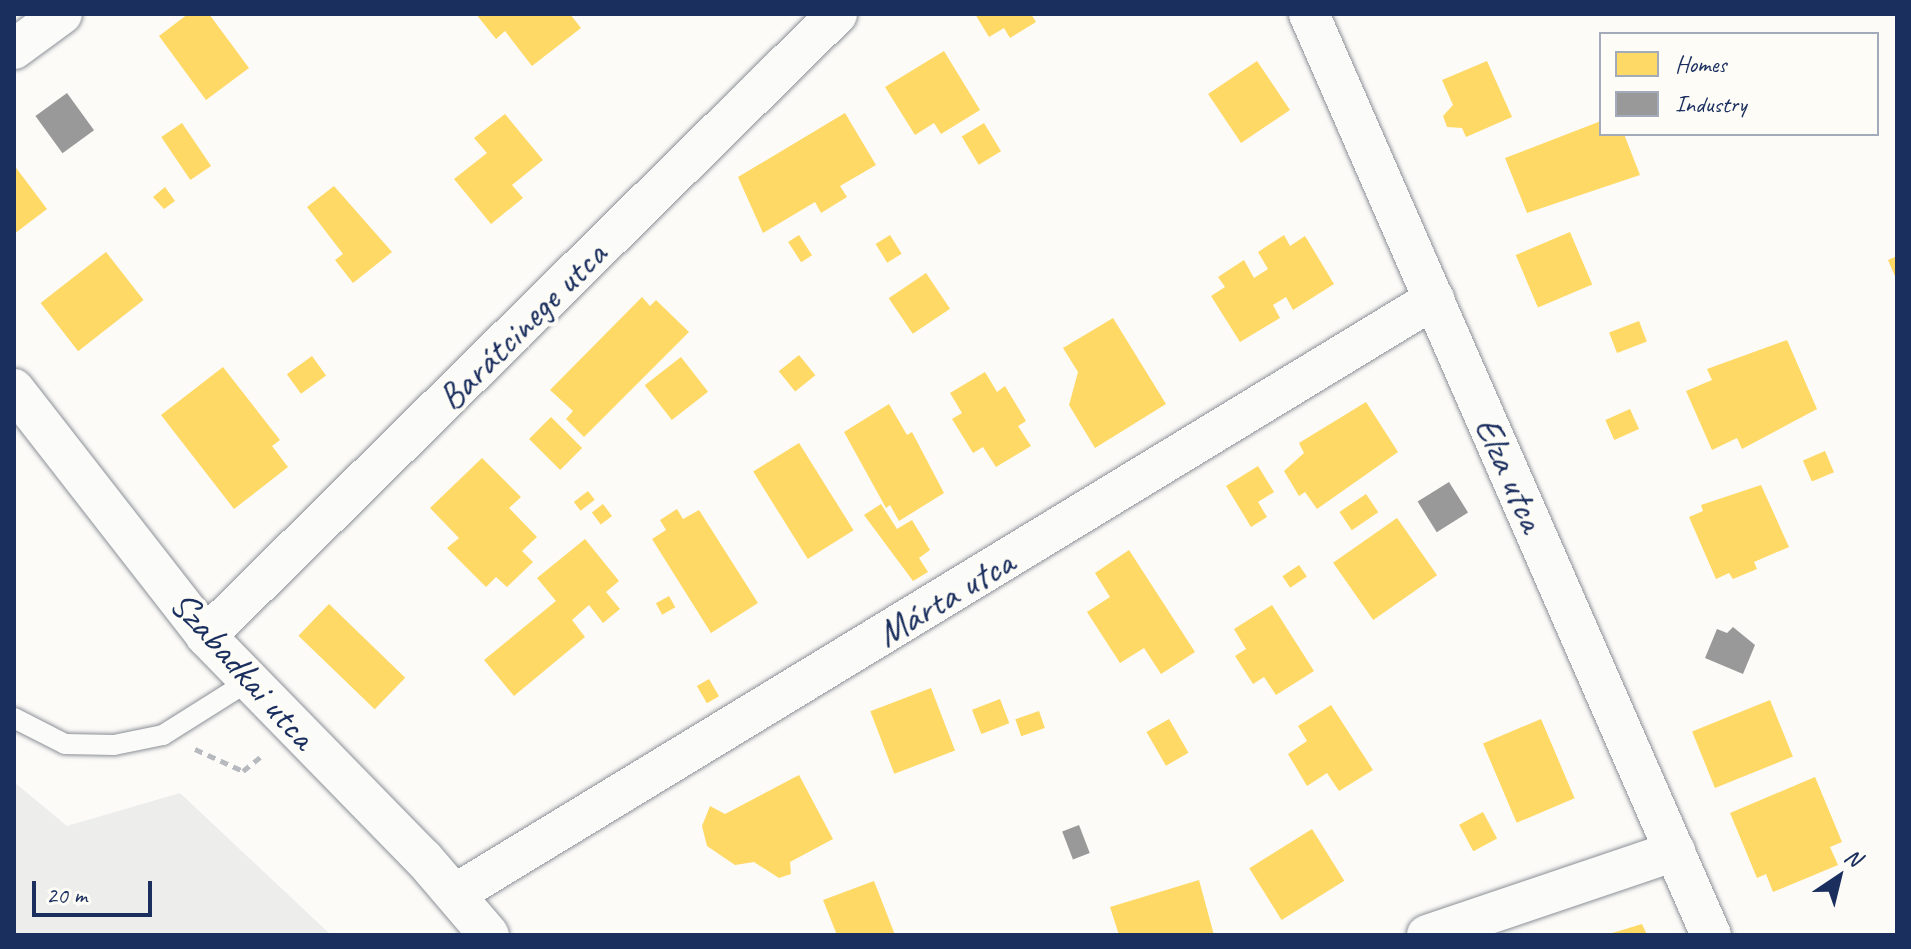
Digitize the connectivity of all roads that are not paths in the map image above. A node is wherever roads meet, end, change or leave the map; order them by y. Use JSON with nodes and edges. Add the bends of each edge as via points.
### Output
{"nodes":[{"id":1,"x":62,"y":14,"type":"edge"},
{"id":2,"x":837,"y":14,"type":"edge"},
{"id":3,"x":1309,"y":14,"type":"edge"},
{"id":4,"x":14,"y":49,"type":"edge"},
{"id":5,"x":1434,"y":299,"type":"junction"},
{"id":6,"x":14,"y":389,"type":"edge"},
{"id":7,"x":206,"y":636,"type":"junction"},
{"id":8,"x":247,"y":682,"type":"junction"},
{"id":9,"x":14,"y":718,"type":"edge"},
{"id":10,"x":1675,"y":851,"type":"junction"},
{"id":11,"x":455,"y":894,"type":"junction"},
{"id":12,"x":489,"y":935,"type":"edge"},
{"id":13,"x":1427,"y":935,"type":"edge"},
{"id":14,"x":1711,"y":935,"type":"edge"}],
"edges":[{"from":1,"to":4,"type":"street"},
{"from":2,"to":7,"type":"street","name":"Barátcinege utca"},
{"from":3,"to":5,"type":"street","name":"Elza utca"},
{"from":5,"to":10,"type":"street","name":"Elza utca"},
{"from":5,"to":11,"type":"street","name":"Márta utca"},
{"from":6,"to":7,"type":"street","name":"Szabadkai utca"},
{"from":7,"to":8,"type":"street","name":"Szabadkai utca"},
{"from":8,"to":9,"type":"lane","via":[[163,735],[114,745],[65,744]]},
{"from":8,"to":11,"type":"street","name":"Szabadkai utca"},
{"from":10,"to":13,"type":"street"},
{"from":10,"to":14,"type":"street","name":"Elza utca"},
{"from":11,"to":12,"type":"street","name":"Szabadkai utca"}]}
